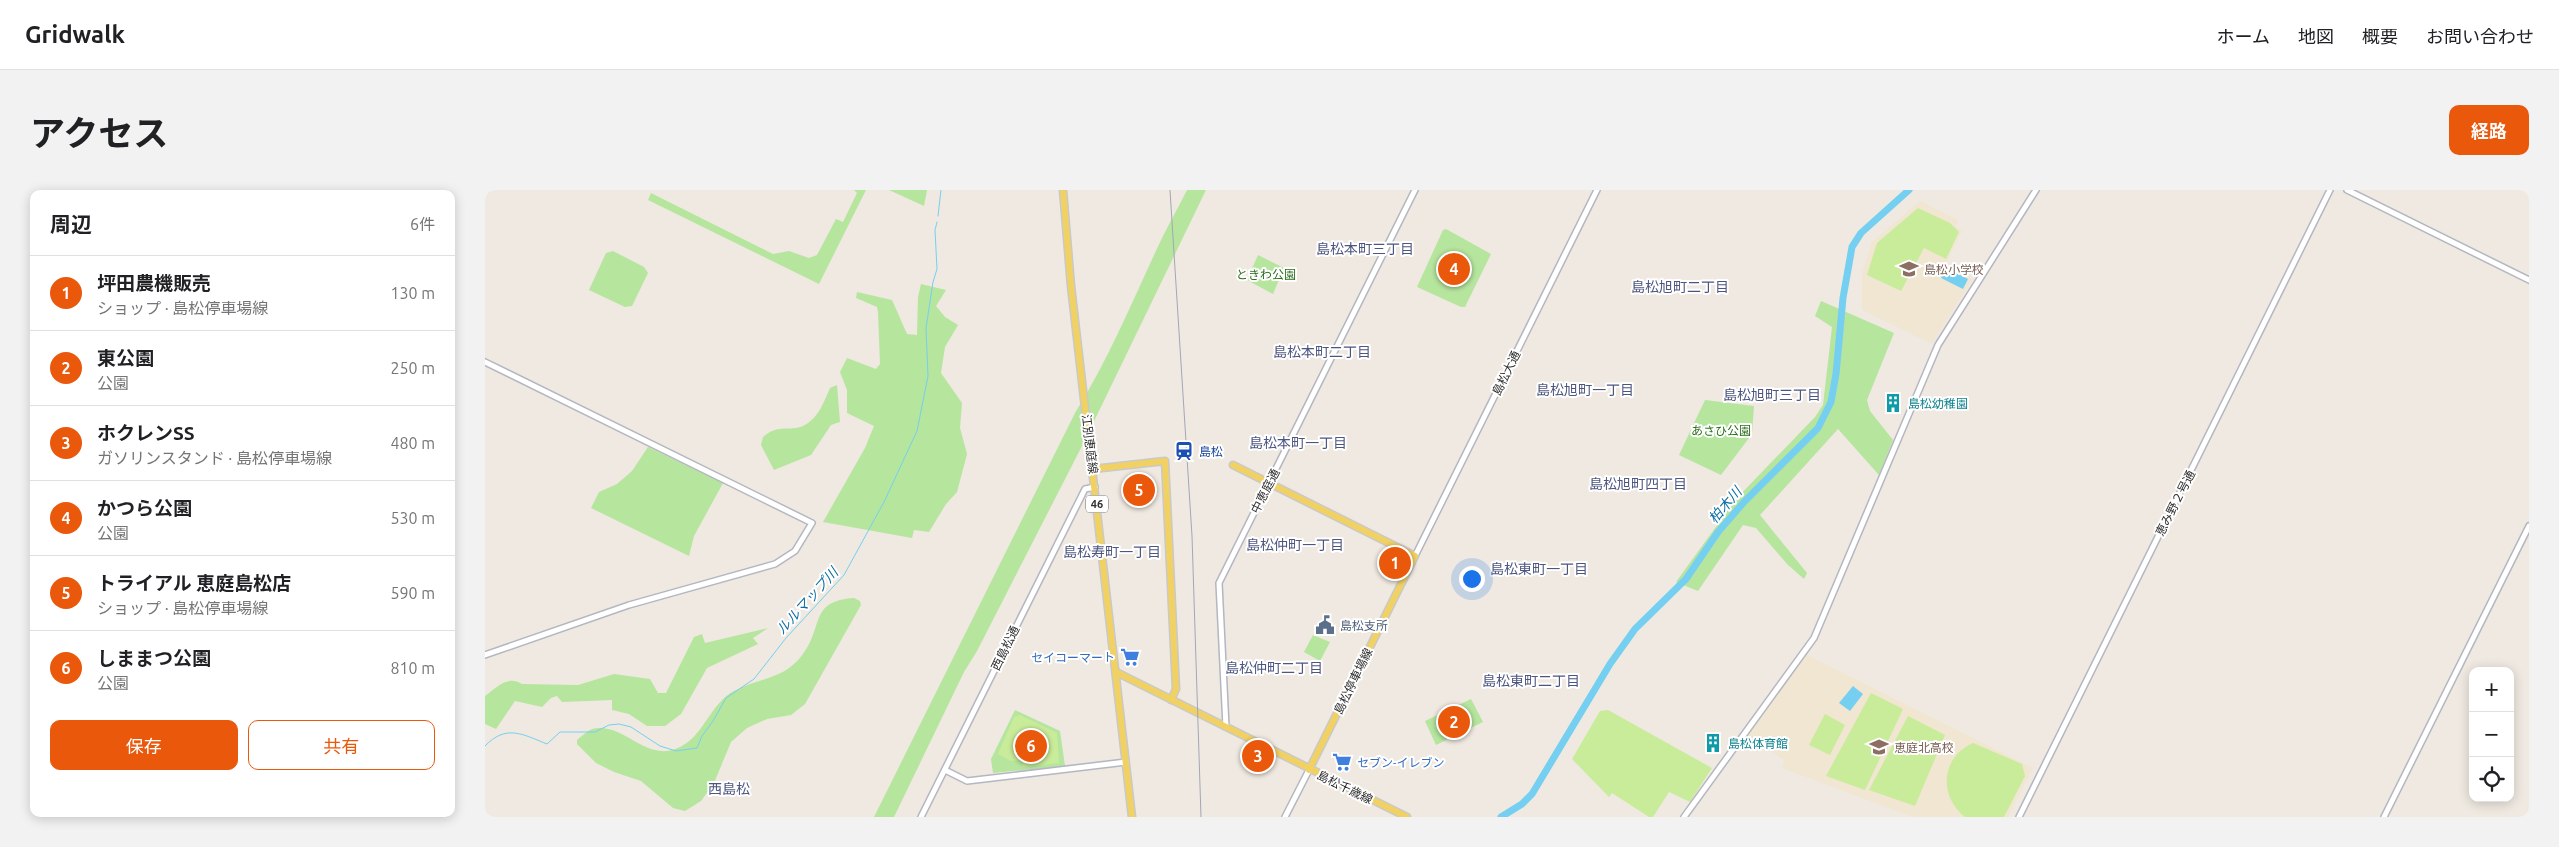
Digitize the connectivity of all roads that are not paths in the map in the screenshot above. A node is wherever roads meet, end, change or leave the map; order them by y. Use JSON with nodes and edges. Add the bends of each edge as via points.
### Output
{"nodes":[{"id":1,"x":1063,"y":190,"type":"edge"},
{"id":2,"x":1415,"y":190,"type":"edge"},
{"id":3,"x":1597,"y":190,"type":"edge"},
{"id":4,"x":2035,"y":190,"type":"edge"},
{"id":5,"x":2330,"y":190,"type":"edge"},
{"id":6,"x":2347,"y":190,"type":"edge"},
{"id":7,"x":2529,"y":280,"type":"edge"},
{"id":8,"x":485,"y":362,"type":"edge"},
{"id":9,"x":1233,"y":465,"type":"dead end"},
{"id":10,"x":1093,"y":469,"type":"junction"},
{"id":11,"x":1269,"y":483,"type":"junction"},
{"id":12,"x":1095,"y":487,"type":"junction"},
{"id":13,"x":2529,"y":526,"type":"edge"},
{"id":14,"x":1415,"y":556,"type":"junction"},
{"id":15,"x":485,"y":655,"type":"edge"},
{"id":16,"x":1116,"y":672,"type":"junction"},
{"id":17,"x":1171,"y":700,"type":"junction"},
{"id":18,"x":1226,"y":727,"type":"junction"},
{"id":19,"x":1126,"y":762,"type":"junction"},
{"id":20,"x":945,"y":770,"type":"junction"},
{"id":21,"x":1309,"y":770,"type":"junction"},
{"id":22,"x":921,"y":817,"type":"edge"},
{"id":23,"x":1132,"y":817,"type":"edge"},
{"id":24,"x":1285,"y":817,"type":"edge"},
{"id":25,"x":1407,"y":817,"type":"edge"},
{"id":26,"x":1684,"y":817,"type":"edge"},
{"id":27,"x":2019,"y":817,"type":"edge"},
{"id":28,"x":2384,"y":817,"type":"edge"}],
"edges":[{"from":1,"to":10,"type":"main road","name":"江別恵庭線","number":"46"},
{"from":2,"to":11,"type":"street","name":"中恵庭通"},
{"from":3,"to":14,"type":"street","name":"島松大通"},
{"from":4,"to":26,"type":"street","via":[[1938,345],[1814,638]]},
{"from":5,"to":27,"type":"street","name":"恵み野２号通"},
{"from":6,"to":7,"type":"street"},
{"from":8,"to":15,"type":"street","via":[[812,523],[795,551],[775,564],[629,605]]},
{"from":9,"to":11,"type":"main road"},
{"from":10,"to":12,"type":"main road","name":"江別恵庭線","number":"46"},
{"from":10,"to":17,"type":"main road","via":[[1165,461],[1176,688]]},
{"from":11,"to":14,"type":"main road"},
{"from":11,"to":18,"type":"street","name":"中恵庭通","via":[[1219,584]]},
{"from":12,"to":16,"type":"main road","name":"江別恵庭線","number":"46"},
{"from":12,"to":20,"type":"street","name":"西島松通","via":[[1085,489]]},
{"from":13,"to":28,"type":"street"},
{"from":14,"to":21,"type":"main road","name":"島松停車場線"},
{"from":16,"to":17,"type":"main road"},
{"from":16,"to":19,"type":"main road","name":"江別恵庭線","number":"46"},
{"from":17,"to":18,"type":"main road"},
{"from":18,"to":21,"type":"main road"},
{"from":19,"to":20,"type":"street","via":[[967,781]]},
{"from":19,"to":23,"type":"main road","name":"江別恵庭線","number":"46"},
{"from":20,"to":22,"type":"street","name":"西島松通"},
{"from":21,"to":24,"type":"street"},
{"from":21,"to":25,"type":"main road","name":"島松千歳線"}]}
